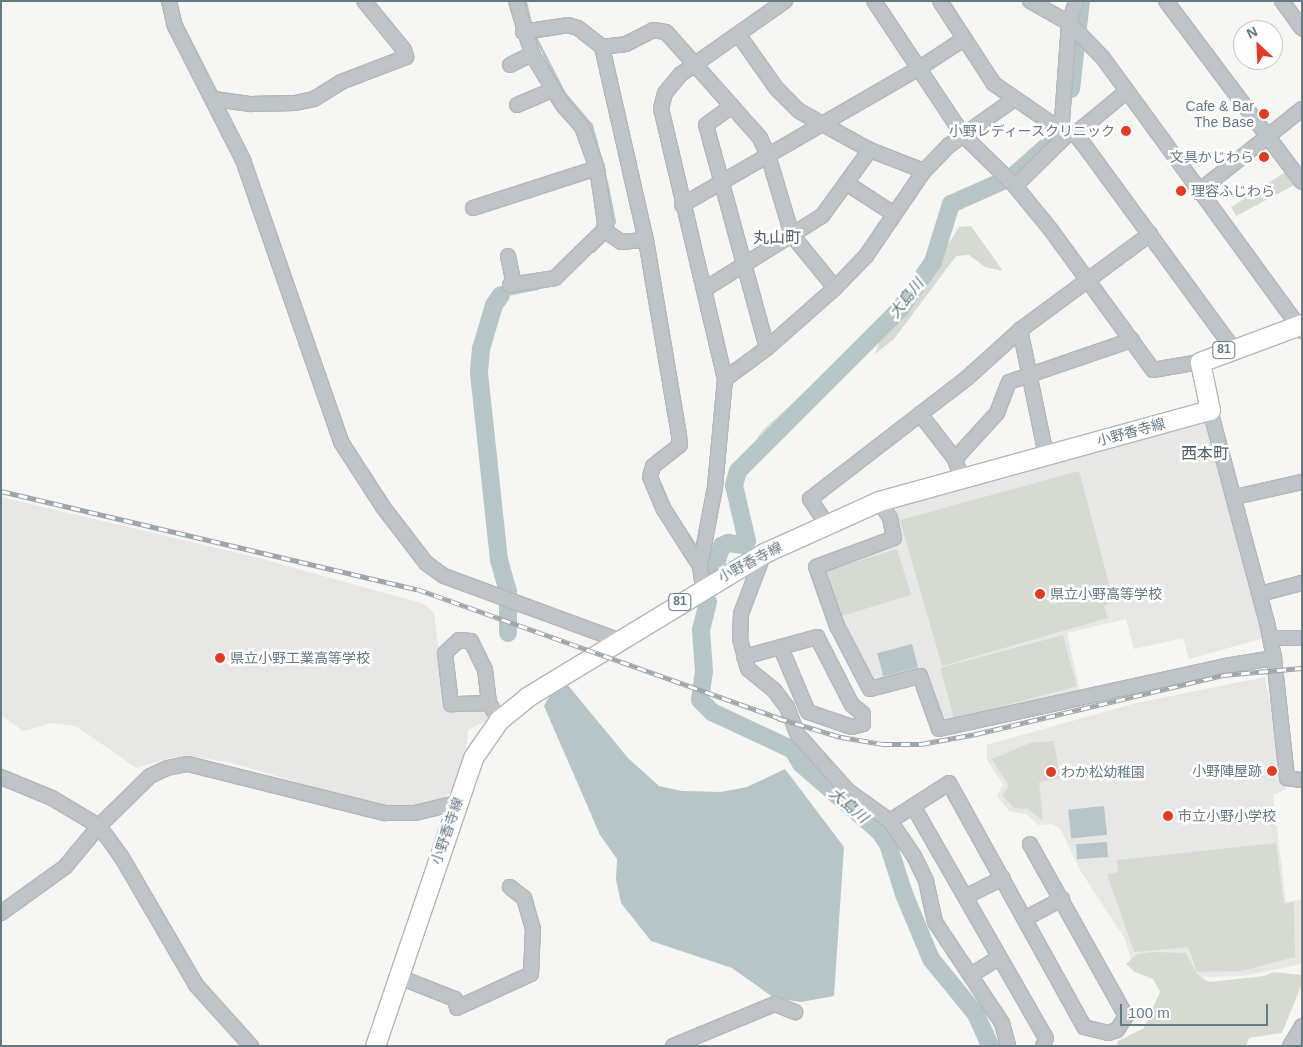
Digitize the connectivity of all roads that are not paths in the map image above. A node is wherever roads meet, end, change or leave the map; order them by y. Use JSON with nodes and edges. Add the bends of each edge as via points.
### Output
{"nodes":[{"id":1,"x":169,"y":1,"type":"edge"},
{"id":2,"x":364,"y":1,"type":"edge"},
{"id":3,"x":516,"y":1,"type":"edge"},
{"id":4,"x":785,"y":1,"type":"edge"},
{"id":5,"x":874,"y":1,"type":"edge"},
{"id":6,"x":940,"y":1,"type":"edge"},
{"id":7,"x":1030,"y":1,"type":"edge"},
{"id":8,"x":1076,"y":1,"type":"edge"},
{"id":9,"x":1166,"y":1,"type":"edge"},
{"id":10,"x":1282,"y":1,"type":"edge"},
{"id":11,"x":1069,"y":23,"type":"junction"},
{"id":12,"x":1302,"y":28,"type":"edge"},
{"id":13,"x":529,"y":30,"type":"junction"},
{"id":14,"x":738,"y":34,"type":"junction"},
{"id":15,"x":964,"y":39,"type":"junction"},
{"id":16,"x":602,"y":47,"type":"junction"},
{"id":17,"x":532,"y":54,"type":"junction"},
{"id":18,"x":694,"y":64,"type":"junction"},
{"id":19,"x":510,"y":65,"type":"dead end"},
{"id":20,"x":918,"y":69,"type":"junction"},
{"id":21,"x":552,"y":90,"type":"junction"},
{"id":22,"x":1127,"y":91,"type":"junction"},
{"id":23,"x":214,"y":99,"type":"junction"},
{"id":24,"x":1013,"y":100,"type":"junction"},
{"id":25,"x":517,"y":105,"type":"dead end"},
{"id":26,"x":732,"y":106,"type":"junction"},
{"id":27,"x":1302,"y":109,"type":"edge"},
{"id":28,"x":822,"y":123,"type":"junction"},
{"id":29,"x":1067,"y":131,"type":"junction"},
{"id":30,"x":962,"y":135,"type":"junction"},
{"id":31,"x":1267,"y":137,"type":"junction"},
{"id":32,"x":870,"y":150,"type":"junction"},
{"id":33,"x":768,"y":155,"type":"junction"},
{"id":34,"x":597,"y":168,"type":"junction"},
{"id":35,"x":924,"y":171,"type":"junction"},
{"id":36,"x":1302,"y":182,"type":"edge"},
{"id":37,"x":720,"y":183,"type":"junction"},
{"id":38,"x":846,"y":183,"type":"junction"},
{"id":39,"x":1015,"y":186,"type":"junction"},
{"id":40,"x":1198,"y":192,"type":"junction"},
{"id":41,"x":682,"y":205,"type":"junction"},
{"id":42,"x":473,"y":208,"type":"dead end"},
{"id":43,"x":894,"y":214,"type":"junction"},
{"id":44,"x":608,"y":233,"type":"junction"},
{"id":45,"x":1150,"y":234,"type":"junction"},
{"id":46,"x":792,"y":235,"type":"junction"},
{"id":47,"x":646,"y":240,"type":"junction"},
{"id":48,"x":508,"y":256,"type":"dead end"},
{"id":49,"x":744,"y":266,"type":"junction"},
{"id":50,"x":1087,"y":279,"type":"junction"},
{"id":51,"x":835,"y":288,"type":"junction"},
{"id":52,"x":705,"y":289,"type":"junction"},
{"id":53,"x":1300,"y":327,"type":"edge"},
{"id":54,"x":1020,"y":330,"type":"junction"},
{"id":55,"x":1132,"y":340,"type":"junction"},
{"id":56,"x":767,"y":348,"type":"junction"},
{"id":57,"x":1232,"y":348,"type":"junction"},
{"id":58,"x":1200,"y":362,"type":"junction"},
{"id":59,"x":1030,"y":376,"type":"junction"},
{"id":60,"x":725,"y":379,"type":"junction"},
{"id":61,"x":1210,"y":410,"type":"junction"},
{"id":62,"x":920,"y":414,"type":"junction"},
{"id":63,"x":1046,"y":454,"type":"junction"},
{"id":64,"x":956,"y":459,"type":"junction"},
{"id":65,"x":961,"y":478,"type":"junction"},
{"id":66,"x":1302,"y":482,"type":"edge"},
{"id":67,"x":1235,"y":497,"type":"junction"},
{"id":68,"x":879,"y":501,"type":"junction"},
{"id":69,"x":826,"y":523,"type":"junction"},
{"id":70,"x":764,"y":553,"type":"junction"},
{"id":71,"x":700,"y":566,"type":"junction"},
{"id":72,"x":1302,"y":583,"type":"edge"},
{"id":73,"x":703,"y":588,"type":"junction"},
{"id":74,"x":1260,"y":594,"type":"junction"},
{"id":75,"x":1270,"y":638,"type":"junction"},
{"id":76,"x":1302,"y":638,"type":"edge"},
{"id":77,"x":618,"y":640,"type":"junction"},
{"id":78,"x":781,"y":648,"type":"junction"},
{"id":79,"x":744,"y":657,"type":"junction"},
{"id":80,"x":1274,"y":658,"type":"junction"},
{"id":81,"x":489,"y":703,"type":"junction"},
{"id":82,"x":499,"y":720,"type":"junction"},
{"id":83,"x":1,"y":777,"type":"edge"},
{"id":84,"x":1302,"y":780,"type":"edge"},
{"id":85,"x":456,"y":803,"type":"junction"},
{"id":86,"x":913,"y":806,"type":"junction"},
{"id":87,"x":890,"y":821,"type":"junction"},
{"id":88,"x":99,"y":826,"type":"junction"},
{"id":89,"x":1030,"y":844,"type":"dead end"},
{"id":90,"x":1003,"y":878,"type":"junction"},
{"id":91,"x":510,"y":887,"type":"dead end"},
{"id":92,"x":967,"y":896,"type":"junction"},
{"id":93,"x":1062,"y":899,"type":"junction"},
{"id":94,"x":1,"y":913,"type":"edge"},
{"id":95,"x":1026,"y":918,"type":"junction"},
{"id":96,"x":998,"y":958,"type":"junction"},
{"id":97,"x":971,"y":975,"type":"junction"},
{"id":98,"x":399,"y":977,"type":"junction"},
{"id":99,"x":795,"y":1012,"type":"dead end"},
{"id":100,"x":1302,"y":1026,"type":"edge"},
{"id":101,"x":1292,"y":1045,"type":"edge"},
{"id":102,"x":251,"y":1046,"type":"edge"},
{"id":103,"x":375,"y":1046,"type":"edge"},
{"id":104,"x":673,"y":1046,"type":"edge"},
{"id":105,"x":1008,"y":1046,"type":"edge"},
{"id":106,"x":1043,"y":1046,"type":"edge"}],
"edges":[{"from":1,"to":23,"type":"street","via":[[178,34]]},
{"from":2,"to":23,"type":"street","via":[[404,50],[406,57],[340,82],[314,99],[251,104]]},
{"from":3,"to":13,"type":"street"},
{"from":4,"to":14,"type":"street"},
{"from":5,"to":20,"type":"street"},
{"from":6,"to":15,"type":"street"},
{"from":7,"to":11,"type":"street"},
{"from":8,"to":11,"type":"street"},
{"from":9,"to":31,"type":"street"},
{"from":10,"to":12,"type":"street"},
{"from":11,"to":22,"type":"street","via":[[1083,35]]},
{"from":11,"to":29,"type":"street","via":[[1062,121]]},
{"from":13,"to":16,"type":"street","via":[[568,25],[578,28]]},
{"from":13,"to":17,"type":"street"},
{"from":14,"to":18,"type":"street"},
{"from":14,"to":28,"type":"street","via":[[786,99],[799,111]]},
{"from":15,"to":20,"type":"street"},
{"from":15,"to":24,"type":"street","via":[[994,84]]},
{"from":16,"to":18,"type":"street","via":[[626,44],[659,30],[666,32]]},
{"from":16,"to":47,"type":"street"},
{"from":17,"to":19,"type":"street"},
{"from":17,"to":21,"type":"street"},
{"from":18,"to":26,"type":"street"},
{"from":18,"to":41,"type":"street","via":[[669,86],[661,109]]},
{"from":20,"to":28,"type":"street"},
{"from":20,"to":30,"type":"street"},
{"from":21,"to":25,"type":"street"},
{"from":21,"to":34,"type":"street","via":[[582,127]]},
{"from":22,"to":29,"type":"street"},
{"from":22,"to":40,"type":"street"},
{"from":23,"to":77,"type":"street","via":[[243,160],[341,442],[383,507],[426,563],[444,576]]},
{"from":24,"to":29,"type":"street"},
{"from":24,"to":30,"type":"street"},
{"from":26,"to":33,"type":"street","via":[[760,138]]},
{"from":26,"to":37,"type":"street","via":[[706,125]]},
{"from":27,"to":31,"type":"street"},
{"from":28,"to":32,"type":"street"},
{"from":28,"to":33,"type":"street"},
{"from":29,"to":39,"type":"street"},
{"from":29,"to":45,"type":"street"},
{"from":30,"to":35,"type":"street"},
{"from":30,"to":39,"type":"street"},
{"from":31,"to":36,"type":"street"},
{"from":31,"to":40,"type":"street"},
{"from":32,"to":35,"type":"street"},
{"from":32,"to":38,"type":"street"},
{"from":33,"to":37,"type":"street"},
{"from":33,"to":46,"type":"street"},
{"from":34,"to":42,"type":"street"},
{"from":34,"to":44,"type":"street"},
{"from":35,"to":43,"type":"street"},
{"from":37,"to":41,"type":"street"},
{"from":37,"to":49,"type":"street"},
{"from":38,"to":43,"type":"street"},
{"from":38,"to":46,"type":"street","via":[[822,216]]},
{"from":39,"to":50,"type":"street"},
{"from":40,"to":53,"type":"street"},
{"from":41,"to":52,"type":"street"},
{"from":43,"to":51,"type":"street","via":[[866,256]]},
{"from":44,"to":47,"type":"street","via":[[620,242]]},
{"from":44,"to":48,"type":"street","via":[[554,278],[512,284]]},
{"from":45,"to":50,"type":"street"},
{"from":45,"to":57,"type":"street"},
{"from":46,"to":49,"type":"street"},
{"from":46,"to":51,"type":"street"},
{"from":47,"to":71,"type":"street","via":[[680,445],[653,466],[650,477],[664,508]]},
{"from":49,"to":52,"type":"street"},
{"from":49,"to":56,"type":"street"},
{"from":50,"to":54,"type":"street"},
{"from":50,"to":55,"type":"street"},
{"from":51,"to":56,"type":"street"},
{"from":52,"to":60,"type":"street"},
{"from":53,"to":57,"type":"main road","number":"81"},
{"from":54,"to":59,"type":"street"},
{"from":54,"to":62,"type":"street"},
{"from":55,"to":58,"type":"street","via":[[1153,370]]},
{"from":55,"to":59,"type":"street"},
{"from":56,"to":60,"type":"street"},
{"from":57,"to":58,"type":"main road","number":"81"},
{"from":58,"to":61,"type":"main road","number":"81"},
{"from":59,"to":63,"type":"street"},
{"from":59,"to":64,"type":"street","via":[[1009,382],[997,413]]},
{"from":60,"to":71,"type":"street","via":[[715,487]]},
{"from":61,"to":63,"type":"main road","name":"小野香寺線","number":"81"},
{"from":61,"to":67,"type":"street"},
{"from":62,"to":64,"type":"street"},
{"from":62,"to":69,"type":"street","via":[[810,500]]},
{"from":63,"to":65,"type":"main road","name":"小野香寺線","number":"81"},
{"from":64,"to":65,"type":"street"},
{"from":65,"to":68,"type":"main road","name":"小野香寺線","number":"81"},
{"from":66,"to":67,"type":"street"},
{"from":67,"to":74,"type":"street"},
{"from":68,"to":69,"type":"main road","name":"小野香寺線","number":"81"},
{"from":68,"to":80,"type":"street","via":[[890,518],[894,538],[816,567],[837,626],[870,689],[920,676],[939,729]]},
{"from":69,"to":70,"type":"main road","name":"小野香寺線","number":"81"},
{"from":70,"to":73,"type":"main road","name":"小野香寺線","number":"81"},
{"from":70,"to":79,"type":"street","via":[[741,614]]},
{"from":71,"to":73,"type":"street"},
{"from":72,"to":74,"type":"street"},
{"from":73,"to":77,"type":"main road","name":"小野香寺線","number":"81"},
{"from":74,"to":75,"type":"street"},
{"from":75,"to":76,"type":"street"},
{"from":75,"to":80,"type":"street"},
{"from":77,"to":82,"type":"main road","name":"小野香寺線","number":"81","via":[[527,697]]},
{"from":78,"to":78,"type":"street","via":[[808,712],[852,727],[863,724],[864,714],[852,705],[817,637]]},
{"from":78,"to":79,"type":"street"},
{"from":79,"to":87,"type":"street","via":[[748,669],[774,690],[798,734],[813,752],[848,791]]},
{"from":80,"to":84,"type":"street","via":[[1287,778]]},
{"from":81,"to":81,"type":"street","via":[[485,670],[471,641],[459,640],[445,653],[451,704]]},
{"from":81,"to":82,"type":"street"},
{"from":82,"to":85,"type":"main road","name":"小野香寺線","number":"81","via":[[474,756]]},
{"from":83,"to":88,"type":"street","via":[[52,798]]},
{"from":85,"to":88,"type":"street","via":[[415,813],[385,814],[188,764],[167,768],[150,776]]},
{"from":85,"to":98,"type":"main road","name":"小野香寺線","number":"81"},
{"from":86,"to":87,"type":"street"},
{"from":86,"to":90,"type":"street","via":[[949,783]]},
{"from":86,"to":92,"type":"street"},
{"from":87,"to":97,"type":"street","via":[[914,856],[926,881],[935,922]]},
{"from":88,"to":94,"type":"street","via":[[65,867]]},
{"from":88,"to":102,"type":"street","via":[[121,856],[196,985]]},
{"from":89,"to":93,"type":"street"},
{"from":90,"to":92,"type":"street"},
{"from":90,"to":95,"type":"street"},
{"from":91,"to":98,"type":"street","via":[[524,898],[533,929],[531,974],[457,1008],[455,999]]},
{"from":92,"to":96,"type":"street"},
{"from":93,"to":95,"type":"street"},
{"from":93,"to":95,"type":"street","via":[[1126,1016],[1117,1030],[1108,1033],[1084,1027]]},
{"from":96,"to":97,"type":"street"},
{"from":96,"to":106,"type":"street","via":[[1046,1038]]},
{"from":97,"to":105,"type":"street","via":[[1002,1023]]},
{"from":98,"to":103,"type":"main road","name":"小野香寺線","number":"81"},
{"from":99,"to":104,"type":"street","via":[[775,1004]]},
{"from":100,"to":101,"type":"street"}]}
